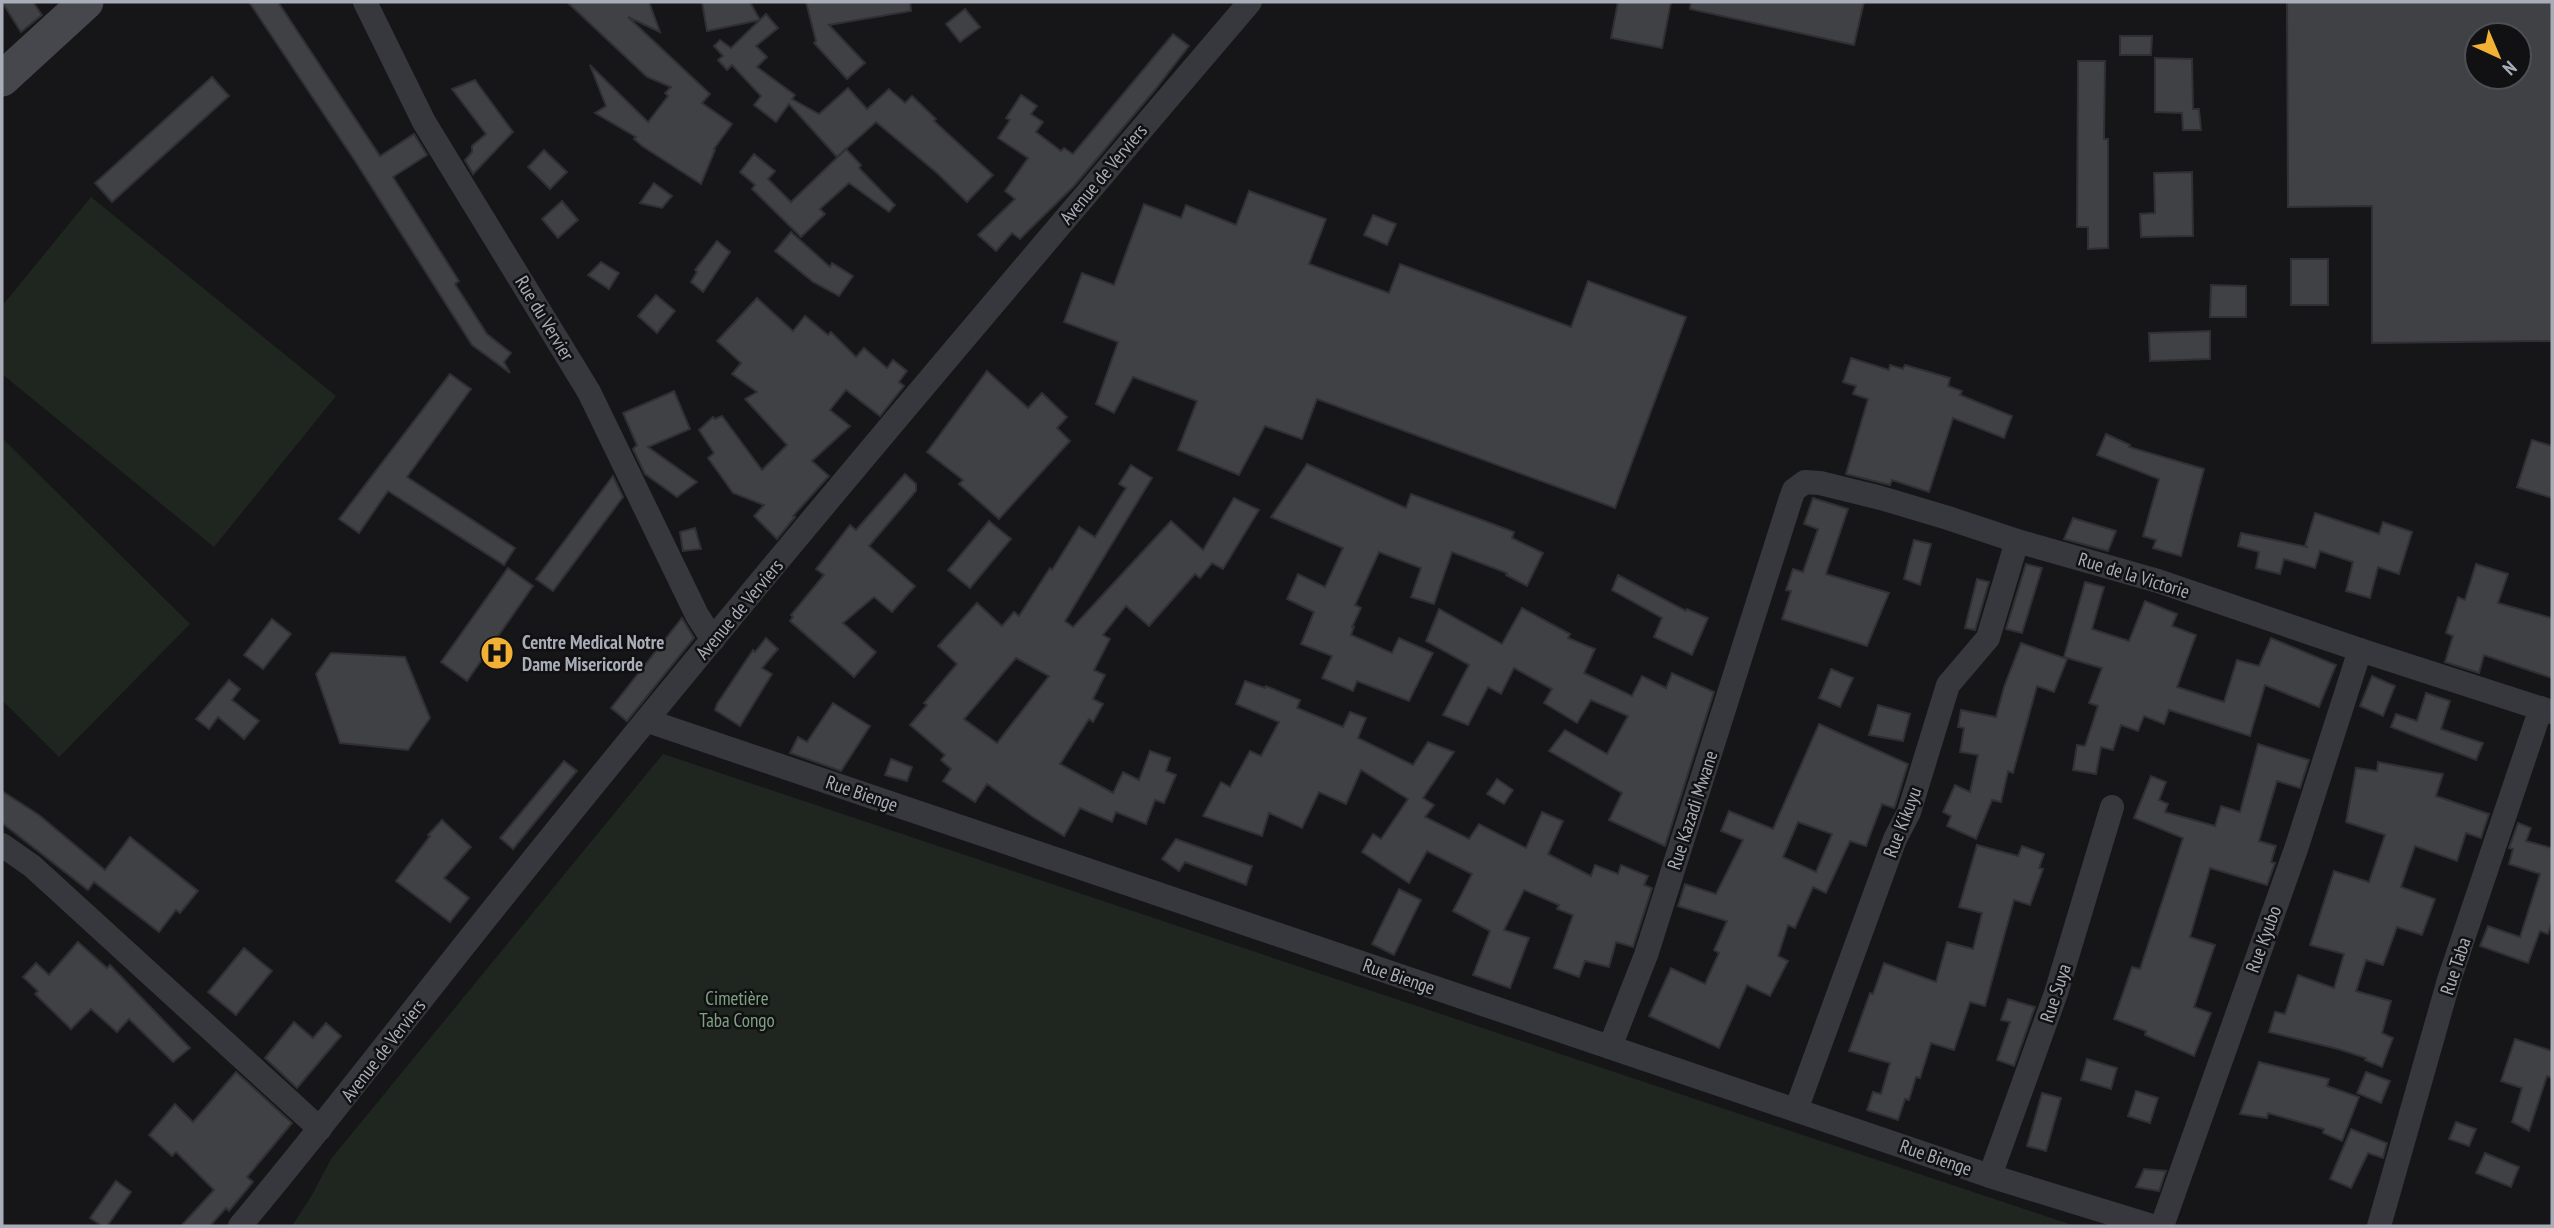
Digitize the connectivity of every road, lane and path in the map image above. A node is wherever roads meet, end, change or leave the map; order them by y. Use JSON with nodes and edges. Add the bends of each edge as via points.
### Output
{"nodes":[{"id":1,"x":86,"y":2,"type":"edge"},
{"id":2,"x":365,"y":2,"type":"edge"},
{"id":3,"x":1250,"y":2,"type":"edge"},
{"id":4,"x":3,"y":73,"type":"edge"},
{"id":5,"x":2017,"y":541,"type":"junction"},
{"id":6,"x":1768,"y":571,"type":"joint"},
{"id":7,"x":713,"y":640,"type":"junction"},
{"id":8,"x":2360,"y":650,"type":"junction"},
{"id":9,"x":2547,"y":710,"type":"edge"},
{"id":10,"x":648,"y":721,"type":"junction"},
{"id":11,"x":2112,"y":807,"type":"dead end"},
{"id":12,"x":2,"y":845,"type":"edge"},
{"id":13,"x":1610,"y":1047,"type":"junction"},
{"id":14,"x":1796,"y":1110,"type":"junction"},
{"id":15,"x":320,"y":1129,"type":"junction"},
{"id":16,"x":1990,"y":1176,"type":"junction"},
{"id":17,"x":240,"y":1226,"type":"edge"},
{"id":18,"x":2152,"y":1226,"type":"edge"},
{"id":19,"x":2162,"y":1226,"type":"edge"},
{"id":20,"x":2379,"y":1226,"type":"edge"}],
"edges":[{"from":1,"to":4,"type":"main road"},
{"from":2,"to":7,"type":"street","name":"Rue du Vervier","via":[[424,122],[589,392]]},
{"from":3,"to":7,"type":"street","name":"Avenue de Verviers"},
{"from":5,"to":6,"type":"street","name":"Rue de la Victorie","via":[[1881,498],[1805,482],[1794,490]]},
{"from":5,"to":8,"type":"street","name":"Rue de la Victorie","via":[[2158,581]]},
{"from":5,"to":14,"type":"street","name":"Rue Kikuyu","via":[[1987,638],[1948,685],[1909,812],[1895,839]]},
{"from":6,"to":13,"type":"street","name":"Rue Kazadi Mwane","via":[[1646,955]]},
{"from":7,"to":10,"type":"street","name":"Avenue de Verviers"},
{"from":8,"to":9,"type":"street","name":"Rue de la Victorie"},
{"from":8,"to":19,"type":"street","name":"Rue Kyubo"},
{"from":9,"to":20,"type":"street","name":"Rue Taba","via":[[2449,980]]},
{"from":10,"to":13,"type":"street","name":"Rue Bienge"},
{"from":10,"to":15,"type":"street","name":"Avenue de Verviers"},
{"from":11,"to":16,"type":"street","name":"Rue Suya","via":[[2056,993]]},
{"from":12,"to":15,"type":"street","via":[[32,866]]},
{"from":13,"to":14,"type":"street","name":"Rue Bienge"},
{"from":14,"to":16,"type":"street","name":"Rue Bienge"},
{"from":15,"to":17,"type":"street","name":"Avenue de Verviers"},
{"from":16,"to":18,"type":"street","name":"Rue Bienge"}]}
